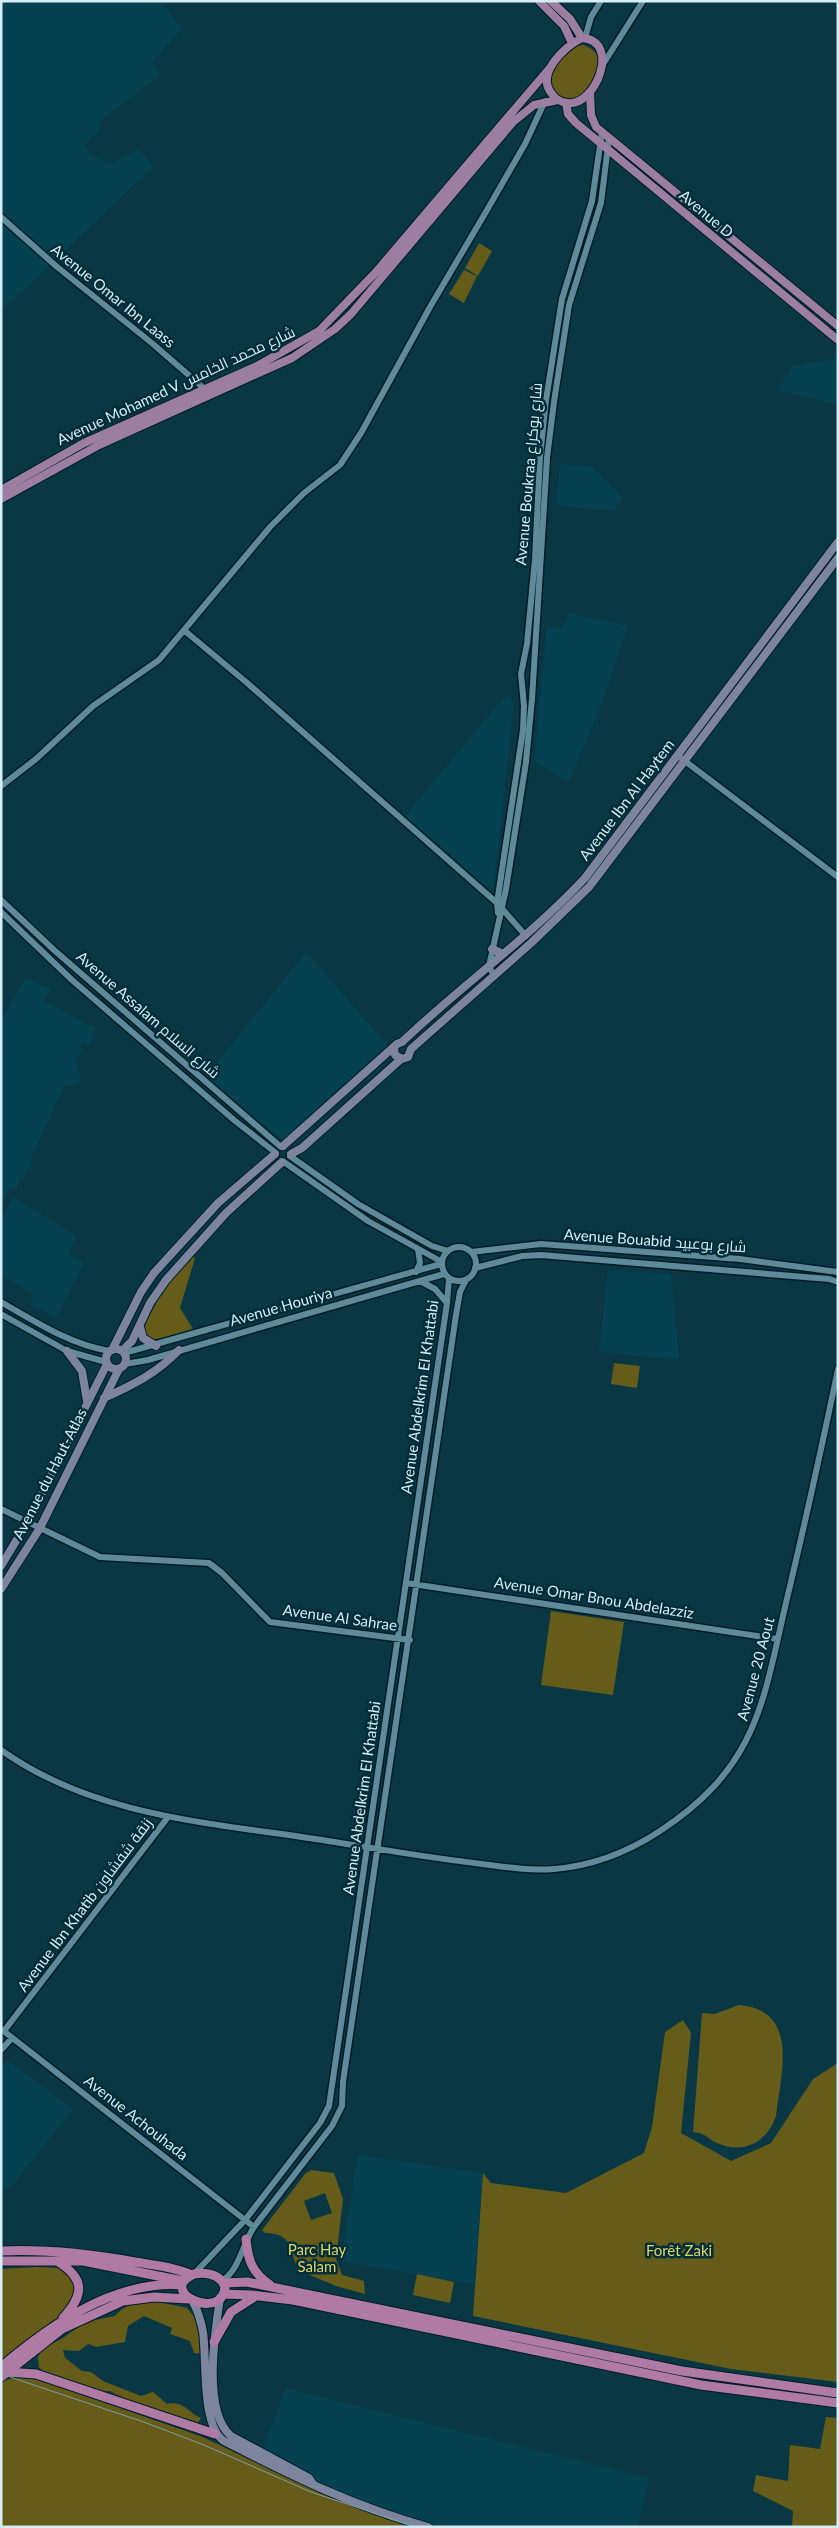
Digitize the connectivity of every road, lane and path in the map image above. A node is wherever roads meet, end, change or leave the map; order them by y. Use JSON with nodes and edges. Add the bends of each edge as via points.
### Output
{"nodes":[{"id":1,"x":539,"y":1,"type":"edge"},
{"id":2,"x":551,"y":1,"type":"edge"},
{"id":3,"x":601,"y":1,"type":"edge"},
{"id":4,"x":643,"y":1,"type":"edge"},
{"id":5,"x":583,"y":38,"type":"junction"},
{"id":6,"x":572,"y":43,"type":"junction"},
{"id":7,"x":602,"y":66,"type":"junction"},
{"id":8,"x":549,"y":69,"type":"junction"},
{"id":9,"x":590,"y":92,"type":"junction"},
{"id":10,"x":558,"y":100,"type":"junction"},
{"id":11,"x":545,"y":101,"type":"junction"},
{"id":12,"x":566,"y":103,"type":"junction"},
{"id":13,"x":602,"y":132,"type":"junction"},
{"id":14,"x":609,"y":138,"type":"junction"},
{"id":15,"x":600,"y":141,"type":"junction"},
{"id":16,"x":608,"y":147,"type":"junction"},
{"id":17,"x":1,"y":217,"type":"edge"},
{"id":18,"x":838,"y":326,"type":"edge"},
{"id":19,"x":838,"y":340,"type":"edge"},
{"id":20,"x":207,"y":391,"type":"junction"},
{"id":21,"x":1,"y":490,"type":"edge"},
{"id":22,"x":1,"y":498,"type":"edge"},
{"id":23,"x":838,"y":542,"type":"edge"},
{"id":24,"x":838,"y":558,"type":"edge"},
{"id":25,"x":184,"y":630,"type":"junction"},
{"id":26,"x":521,"y":674,"type":"junction"},
{"id":27,"x":533,"y":677,"type":"junction"},
{"id":28,"x":521,"y":682,"type":"junction"},
{"id":29,"x":677,"y":754,"type":"junction"},
{"id":30,"x":685,"y":760,"type":"junction"},
{"id":31,"x":1,"y":786,"type":"edge"},
{"id":32,"x":838,"y":877,"type":"edge"},
{"id":33,"x":1,"y":900,"type":"edge"},
{"id":34,"x":500,"y":905,"type":"junction"},
{"id":35,"x":1,"y":912,"type":"edge"},
{"id":36,"x":526,"y":936,"type":"junction"},
{"id":37,"x":492,"y":949,"type":"junction"},
{"id":38,"x":503,"y":954,"type":"junction"},
{"id":39,"x":489,"y":966,"type":"junction"},
{"id":40,"x":494,"y":976,"type":"junction"},
{"id":41,"x":97,"y":987,"type":"junction"},
{"id":42,"x":90,"y":995,"type":"junction"},
{"id":43,"x":402,"y":1042,"type":"junction"},
{"id":44,"x":394,"y":1048,"type":"junction"},
{"id":45,"x":411,"y":1049,"type":"junction"},
{"id":46,"x":400,"y":1059,"type":"junction"},
{"id":47,"x":279,"y":1150,"type":"junction"},
{"id":48,"x":290,"y":1155,"type":"junction"},
{"id":49,"x":283,"y":1162,"type":"junction"},
{"id":50,"x":418,"y":1250,"type":"junction"},
{"id":51,"x":448,"y":1251,"type":"junction"},
{"id":52,"x":471,"y":1252,"type":"junction"},
{"id":53,"x":442,"y":1263,"type":"junction"},
{"id":54,"x":475,"y":1268,"type":"junction"},
{"id":55,"x":416,"y":1272,"type":"junction"},
{"id":56,"x":838,"y":1272,"type":"edge"},
{"id":57,"x":447,"y":1276,"type":"junction"},
{"id":58,"x":419,"y":1280,"type":"junction"},
{"id":59,"x":466,"y":1280,"type":"junction"},
{"id":60,"x":838,"y":1282,"type":"edge"},
{"id":61,"x":1,"y":1302,"type":"edge"},
{"id":62,"x":448,"y":1303,"type":"junction"},
{"id":63,"x":1,"y":1314,"type":"edge"},
{"id":64,"x":140,"y":1324,"type":"junction"},
{"id":65,"x":156,"y":1346,"type":"junction"},
{"id":66,"x":179,"y":1350,"type":"junction"},
{"id":67,"x":68,"y":1351,"type":"junction"},
{"id":68,"x":110,"y":1351,"type":"junction"},
{"id":69,"x":123,"y":1352,"type":"junction"},
{"id":70,"x":106,"y":1363,"type":"junction"},
{"id":71,"x":122,"y":1367,"type":"junction"},
{"id":72,"x":838,"y":1369,"type":"edge"},
{"id":73,"x":104,"y":1398,"type":"junction"},
{"id":74,"x":87,"y":1402,"type":"junction"},
{"id":75,"x":1,"y":1509,"type":"edge"},
{"id":76,"x":28,"y":1521,"type":"junction"},
{"id":77,"x":40,"y":1528,"type":"junction"},
{"id":78,"x":1,"y":1566,"type":"edge"},
{"id":79,"x":406,"y":1583,"type":"junction"},
{"id":80,"x":418,"y":1584,"type":"junction"},
{"id":81,"x":1,"y":1589,"type":"edge"},
{"id":82,"x":398,"y":1639,"type":"junction"},
{"id":83,"x":778,"y":1639,"type":"junction"},
{"id":84,"x":410,"y":1640,"type":"junction"},
{"id":85,"x":1,"y":1750,"type":"edge"},
{"id":86,"x":168,"y":1817,"type":"junction"},
{"id":87,"x":367,"y":1847,"type":"junction"},
{"id":88,"x":377,"y":1849,"type":"junction"},
{"id":89,"x":2,"y":2030,"type":"edge"},
{"id":90,"x":12,"y":2038,"type":"junction"},
{"id":91,"x":1,"y":2050,"type":"edge"},
{"id":92,"x":245,"y":2220,"type":"junction"},
{"id":93,"x":254,"y":2227,"type":"junction"},
{"id":94,"x":246,"y":2239,"type":"junction"},
{"id":95,"x":1,"y":2251,"type":"edge"},
{"id":96,"x":55,"y":2260,"type":"junction"},
{"id":97,"x":1,"y":2261,"type":"edge"},
{"id":98,"x":192,"y":2275,"type":"junction"},
{"id":99,"x":223,"y":2282,"type":"junction"},
{"id":100,"x":183,"y":2283,"type":"junction"},
{"id":101,"x":272,"y":2287,"type":"junction"},
{"id":102,"x":257,"y":2295,"type":"junction"},
{"id":103,"x":222,"y":2296,"type":"junction"},
{"id":104,"x":191,"y":2300,"type":"junction"},
{"id":105,"x":60,"y":2321,"type":"junction"},
{"id":106,"x":214,"y":2342,"type":"junction"},
{"id":107,"x":3,"y":2372,"type":"edge"},
{"id":108,"x":838,"y":2393,"type":"edge"},
{"id":109,"x":838,"y":2403,"type":"edge"},
{"id":110,"x":224,"y":2428,"type":"junction"},
{"id":111,"x":215,"y":2434,"type":"junction"},
{"id":112,"x":313,"y":2484,"type":"junction"},
{"id":113,"x":428,"y":2527,"type":"edge"}],
"edges":[{"from":1,"to":6,"type":"main road","via":[[566,29]]},
{"from":2,"to":5,"type":"main road","via":[[570,19]]},
{"from":3,"to":5,"type":"street"},
{"from":4,"to":7,"type":"street"},
{"from":5,"to":6,"type":"main road"},
{"from":5,"to":7,"type":"main road","via":[[599,47]]},
{"from":6,"to":8,"type":"main road"},
{"from":7,"to":9,"type":"main road"},
{"from":8,"to":10,"type":"main road","via":[[547,84]]},
{"from":8,"to":20,"type":"main road","name":"Avenue Mohamed V شارع محمد الخامس","via":[[336,316],[289,350]]},
{"from":9,"to":12,"type":"main road","via":[[579,102]]},
{"from":9,"to":13,"type":"main road","name":"Avenue D","via":[[591,115]]},
{"from":10,"to":11,"type":"main road","name":"Avenue Mohamed V شارع محمد الخامس"},
{"from":10,"to":12,"type":"main road"},
{"from":11,"to":20,"type":"main road","name":"Avenue Mohamed V شارع محمد الخامس","via":[[530,107],[513,122],[335,329],[292,358]]},
{"from":11,"to":25,"type":"street","via":[[525,144],[340,465],[304,493],[270,527]]},
{"from":12,"to":15,"type":"main road","name":"Avenue D","via":[[570,117]]},
{"from":13,"to":14,"type":"main road","name":"Avenue D"},
{"from":13,"to":15,"type":"street","name":"Avenue Boukraa شارع بوكراع"},
{"from":14,"to":16,"type":"street","name":"Avenue Boukraa شارع بوكراع"},
{"from":14,"to":18,"type":"main road","name":"Avenue D"},
{"from":15,"to":16,"type":"main road","name":"Avenue D"},
{"from":15,"to":26,"type":"street","name":"Avenue Boukraa شارع بوكراع","via":[[591,206],[562,299],[546,400],[535,559]]},
{"from":16,"to":19,"type":"main road","name":"Avenue D","via":[[736,258]]},
{"from":16,"to":27,"type":"street","name":"Avenue Boukraa شارع بوكراع","via":[[598,218],[569,304],[555,392]]},
{"from":17,"to":20,"type":"street","name":"Avenue Omar Ibn Laass"},
{"from":20,"to":21,"type":"main road","name":"Avenue Mohamed V شارع محمد الخامس","via":[[84,443]]},
{"from":20,"to":22,"type":"main road","name":"Avenue Mohamed V شارع محمد الخامس"},
{"from":23,"to":29,"type":"main road","name":"Avenue Ibn Al Haytem"},
{"from":24,"to":30,"type":"main road","name":"Avenue Ibn Al Haytem"},
{"from":25,"to":31,"type":"street","via":[[159,660],[93,706],[31,764]]},
{"from":25,"to":34,"type":"street"},
{"from":26,"to":27,"type":"street","via":[[528,670]]},
{"from":26,"to":28,"type":"street","name":"Avenue Boukraa شارع بوكراع"},
{"from":27,"to":28,"type":"street","via":[[530,683]]},
{"from":27,"to":34,"type":"street","name":"Avenue Boukraa شارع بوكراع","via":[[526,762]]},
{"from":28,"to":34,"type":"street","name":"Avenue Boukraa شارع بوكراع","via":[[522,741]]},
{"from":29,"to":30,"type":"street"},
{"from":29,"to":36,"type":"main road","name":"Avenue Ibn Al Haytem","via":[[585,878]]},
{"from":30,"to":32,"type":"street"},
{"from":30,"to":40,"type":"main road","name":"Avenue Ibn Al Haytem","via":[[589,887]]},
{"from":33,"to":41,"type":"street","name":"Avenue Assalam شارع السلام"},
{"from":34,"to":36,"type":"street"},
{"from":34,"to":37,"type":"street","name":"Avenue Boukraa شارع بوكراع"},
{"from":35,"to":42,"type":"street","name":"Avenue Assalam شارع السلام"},
{"from":36,"to":38,"type":"main road","name":"Avenue Ibn Al Haytem"},
{"from":37,"to":38,"type":"main road"},
{"from":37,"to":39,"type":"street","name":"Avenue Boukraa شارع بوكراع"},
{"from":38,"to":39,"type":"main road","name":"Avenue Ibn Al Haytem"},
{"from":39,"to":40,"type":"street"},
{"from":39,"to":43,"type":"main road","name":"Avenue Ibn Al Haytem"},
{"from":40,"to":45,"type":"main road","name":"Avenue Ibn Al Haytem"},
{"from":41,"to":42,"type":"street"},
{"from":41,"to":47,"type":"street","name":"Avenue Assalam شارع السلام"},
{"from":42,"to":47,"type":"street","name":"Avenue Assalam شارع السلام","via":[[234,1120]]},
{"from":43,"to":44,"type":"main road"},
{"from":43,"to":45,"type":"main road"},
{"from":44,"to":46,"type":"main road"},
{"from":44,"to":47,"type":"main road"},
{"from":45,"to":46,"type":"main road","via":[[408,1057]]},
{"from":46,"to":48,"type":"main road","via":[[302,1148]]},
{"from":47,"to":48,"type":"main road","via":[[289,1149]]},
{"from":47,"to":49,"type":"main road"},
{"from":47,"to":68,"type":"main road","via":[[218,1203],[154,1273]]},
{"from":48,"to":49,"type":"main road"},
{"from":48,"to":51,"type":"street","via":[[365,1209],[432,1246]]},
{"from":49,"to":50,"type":"street","via":[[353,1211]]},
{"from":49,"to":64,"type":"main road","via":[[226,1213],[188,1255],[157,1292]]},
{"from":50,"to":53,"type":"street"},
{"from":50,"to":55,"type":"street","via":[[420,1263]]},
{"from":51,"to":52,"type":"street","via":[[459,1247]]},
{"from":51,"to":53,"type":"street"},
{"from":52,"to":54,"type":"street"},
{"from":52,"to":56,"type":"street","name":"Avenue Bouabid شارع بوعبيد","via":[[541,1244],[740,1259]]},
{"from":53,"to":55,"type":"street","name":"Avenue Houriya"},
{"from":53,"to":57,"type":"street"},
{"from":54,"to":59,"type":"street"},
{"from":54,"to":60,"type":"street","name":"Avenue Bouabid شارع بوعبيد","via":[[522,1256],[541,1255]]},
{"from":55,"to":65,"type":"street","name":"Avenue Houriya"},
{"from":57,"to":58,"type":"street","name":"Avenue Houriya"},
{"from":57,"to":59,"type":"street","via":[[460,1282]]},
{"from":57,"to":62,"type":"street","name":"Avenue Abdelkrim El Khattabi"},
{"from":58,"to":62,"type":"street","via":[[435,1289]]},
{"from":58,"to":66,"type":"street","name":"Avenue Houriya"},
{"from":59,"to":80,"type":"street","name":"Avenue Abdelkrim El Khattabi","via":[[459,1300]]},
{"from":61,"to":68,"type":"street","via":[[60,1335],[83,1345]]},
{"from":62,"to":79,"type":"street","name":"Avenue Abdelkrim El Khattabi"},
{"from":63,"to":67,"type":"street"},
{"from":64,"to":65,"type":"main road","via":[[142,1338]]},
{"from":64,"to":69,"type":"main road","via":[[132,1342]]},
{"from":65,"to":69,"type":"street","name":"Avenue Houriya"},
{"from":66,"to":71,"type":"street","name":"Avenue Houriya"},
{"from":66,"to":73,"type":"main road","via":[[150,1375]]},
{"from":67,"to":70,"type":"street"},
{"from":67,"to":74,"type":"main road","via":[[82,1371]]},
{"from":68,"to":69,"type":"main road"},
{"from":68,"to":70,"type":"main road","name":"Avenue du Haut-Atlas"},
{"from":69,"to":71,"type":"main road"},
{"from":70,"to":71,"type":"main road","via":[[111,1368]]},
{"from":70,"to":74,"type":"main road","name":"Avenue du Haut-Atlas"},
{"from":71,"to":73,"type":"main road","name":"Avenue du Haut-Atlas"},
{"from":72,"to":83,"type":"street","name":"Avenue 20 Aout"},
{"from":73,"to":77,"type":"main road","name":"Avenue du Haut-Atlas"},
{"from":74,"to":76,"type":"main road","name":"Avenue du Haut-Atlas"},
{"from":75,"to":76,"type":"street","name":"Avenue Al Sahrae"},
{"from":76,"to":77,"type":"street","name":"Avenue Al Sahrae"},
{"from":76,"to":78,"type":"main road","name":"Avenue du Haut-Atlas"},
{"from":77,"to":81,"type":"main road","name":"Avenue du Haut-Atlas"},
{"from":77,"to":82,"type":"street","name":"Avenue Al Sahrae","via":[[100,1557],[209,1563],[270,1622]]},
{"from":79,"to":80,"type":"street","name":"Avenue Omar Bnou Abdelazziz"},
{"from":79,"to":82,"type":"street","name":"Avenue Abdelkrim El Khattabi"},
{"from":80,"to":83,"type":"street","name":"Avenue Omar Bnou Abdelazziz"},
{"from":80,"to":84,"type":"street","name":"Avenue Abdelkrim El Khattabi"},
{"from":82,"to":84,"type":"street","name":"Avenue Al Sahrae"},
{"from":82,"to":87,"type":"street","name":"Avenue Abdelkrim El Khattabi"},
{"from":83,"to":88,"type":"street","name":"Avenue 20 Aout","via":[[761,1707],[732,1766],[694,1807],[648,1838],[601,1860],[551,1870]]},
{"from":84,"to":88,"type":"street","name":"Avenue Abdelkrim El Khattabi"},
{"from":85,"to":86,"type":"street","name":"Avenue 20 Aout","via":[[19,1763],[93,1797]]},
{"from":86,"to":87,"type":"street","name":"Avenue 20 Aout"},
{"from":86,"to":89,"type":"street","name":"Avenue Ibn Khatib زنقة شفشاون"},
{"from":87,"to":88,"type":"street","name":"Avenue 20 Aout"},
{"from":87,"to":92,"type":"street","name":"Avenue Abdelkrim El Khattabi","via":[[327,2110]]},
{"from":88,"to":93,"type":"street","name":"Avenue Abdelkrim El Khattabi","via":[[342,2106],[325,2136]]},
{"from":89,"to":90,"type":"street","name":"Avenue Achouhada"},
{"from":90,"to":91,"type":"street"},
{"from":90,"to":92,"type":"street","name":"Avenue Achouhada"},
{"from":92,"to":93,"type":"street","name":"Avenue Achouhada"},
{"from":92,"to":98,"type":"street","name":"Avenue Abdelkrim El Khattabi"},
{"from":93,"to":94,"type":"street","name":"Avenue Abdelkrim El Khattabi"},
{"from":94,"to":99,"type":"street","name":"Avenue Abdelkrim El Khattabi","via":[[234,2271]]},
{"from":94,"to":101,"type":"highway","via":[[248,2260],[253,2270]]},
{"from":95,"to":98,"type":"highway","via":[[95,2255],[153,2264]]},
{"from":96,"to":97,"type":"highway"},
{"from":96,"to":100,"type":"highway","via":[[115,2266]]},
{"from":96,"to":105,"type":"highway","via":[[75,2275],[80,2289],[74,2305]]},
{"from":98,"to":99,"type":"highway","via":[[211,2275]]},
{"from":98,"to":100,"type":"highway"},
{"from":99,"to":101,"type":"highway","via":[[240,2281]]},
{"from":99,"to":103,"type":"highway"},
{"from":100,"to":104,"type":"highway","via":[[182,2290]]},
{"from":100,"to":105,"type":"highway","via":[[131,2290]]},
{"from":101,"to":108,"type":"highway","via":[[702,2375]]},
{"from":102,"to":103,"type":"highway"},
{"from":102,"to":106,"type":"highway","via":[[231,2312]]},
{"from":102,"to":109,"type":"highway","via":[[346,2310],[701,2385]]},
{"from":103,"to":104,"type":"highway","via":[[209,2303]]},
{"from":103,"to":106,"type":"main road"},
{"from":104,"to":107,"type":"highway","via":[[154,2297],[123,2301],[62,2329]]},
{"from":104,"to":111,"type":"main road","via":[[202,2324],[209,2408]]},
{"from":105,"to":107,"type":"highway"},
{"from":106,"to":110,"type":"main road","via":[[217,2411]]},
{"from":107,"to":111,"type":"highway","via":[[36,2374]]},
{"from":110,"to":111,"type":"main road"},
{"from":110,"to":112,"type":"main road","via":[[231,2436],[309,2478]]},
{"from":111,"to":112,"type":"main road"},
{"from":112,"to":113,"type":"main road","via":[[373,2510]]}]}
